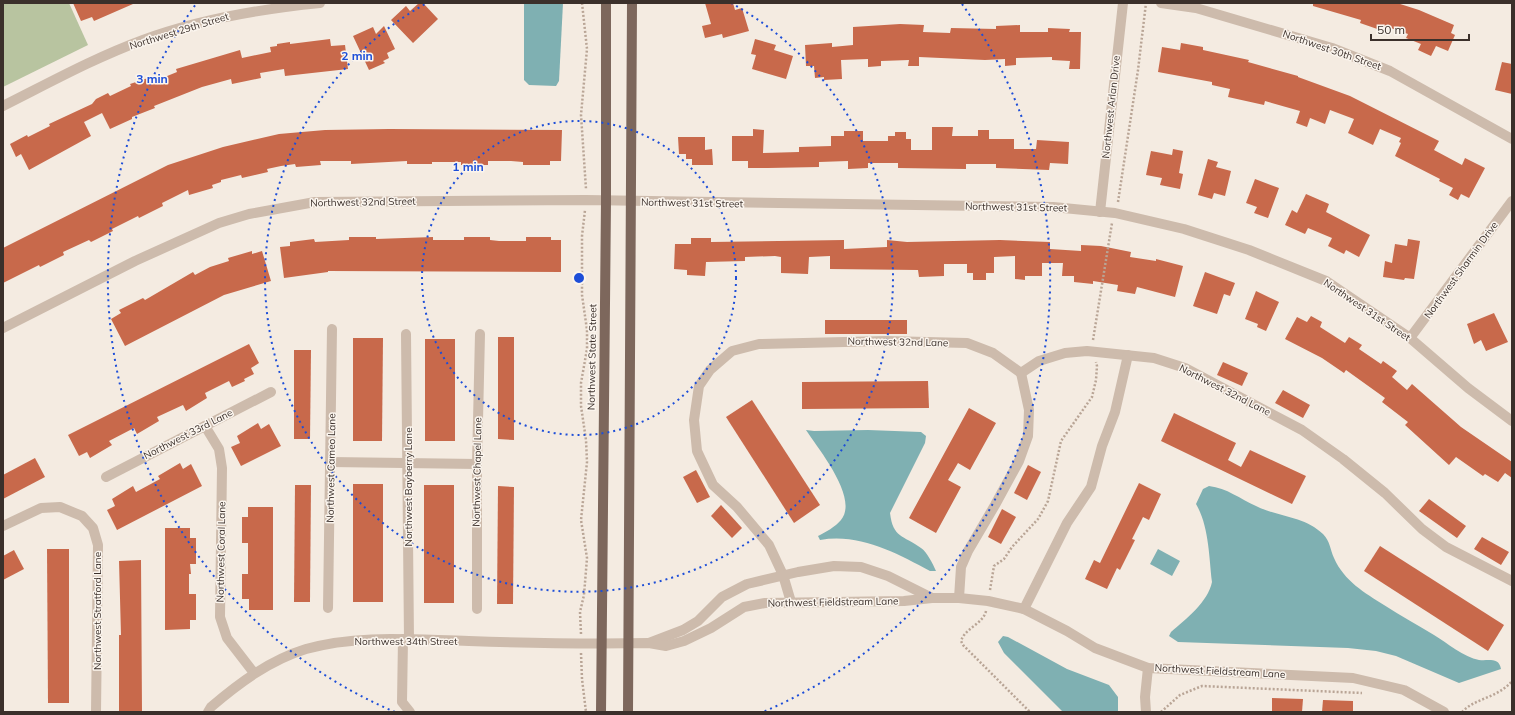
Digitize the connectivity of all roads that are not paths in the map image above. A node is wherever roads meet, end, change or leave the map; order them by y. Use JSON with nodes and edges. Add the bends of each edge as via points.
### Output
{"nodes":[{"id":1,"x":320,"y":3,"type":"edge"},
{"id":2,"x":606,"y":3,"type":"edge"},
{"id":3,"x":632,"y":3,"type":"edge"},
{"id":4,"x":1122,"y":3,"type":"edge"},
{"id":5,"x":1161,"y":3,"type":"edge"},
{"id":6,"x":3,"y":106,"type":"edge"},
{"id":7,"x":1512,"y":139,"type":"edge"},
{"id":8,"x":606,"y":201,"type":"junction"},
{"id":9,"x":1512,"y":201,"type":"edge"},
{"id":10,"x":631,"y":202,"type":"junction"},
{"id":11,"x":1100,"y":212,"type":"junction"},
{"id":12,"x":3,"y":328,"type":"edge"},
{"id":13,"x":332,"y":329,"type":"dead end"},
{"id":14,"x":406,"y":334,"type":"dead end"},
{"id":15,"x":480,"y":334,"type":"dead end"},
{"id":16,"x":1410,"y":338,"type":"junction"},
{"id":17,"x":1128,"y":355,"type":"junction"},
{"id":18,"x":1021,"y":373,"type":"junction"},
{"id":19,"x":271,"y":392,"type":"dead end"},
{"id":20,"x":1512,"y":421,"type":"edge"},
{"id":21,"x":205,"y":426,"type":"junction"},
{"id":22,"x":331,"y":462,"type":"junction"},
{"id":23,"x":407,"y":464,"type":"junction"},
{"id":24,"x":477,"y":464,"type":"junction"},
{"id":25,"x":106,"y":477,"type":"dead end"},
{"id":26,"x":3,"y":526,"type":"edge"},
{"id":27,"x":783,"y":575,"type":"junction"},
{"id":28,"x":1512,"y":581,"type":"edge"},
{"id":29,"x":932,"y":598,"type":"junction"},
{"id":30,"x":959,"y":598,"type":"junction"},
{"id":31,"x":791,"y":602,"type":"junction"},
{"id":32,"x":328,"y":608,"type":"dead end"},
{"id":33,"x":477,"y":609,"type":"dead end"},
{"id":34,"x":1024,"y":609,"type":"junction"},
{"id":35,"x":406,"y":639,"type":"junction"},
{"id":36,"x":649,"y":643,"type":"junction"},
{"id":37,"x":602,"y":644,"type":"junction"},
{"id":38,"x":629,"y":644,"type":"junction"},
{"id":39,"x":1148,"y":668,"type":"junction"},
{"id":40,"x":254,"y":673,"type":"junction"},
{"id":41,"x":96,"y":712,"type":"edge"},
{"id":42,"x":208,"y":712,"type":"edge"},
{"id":43,"x":410,"y":712,"type":"edge"},
{"id":44,"x":601,"y":712,"type":"edge"},
{"id":45,"x":628,"y":712,"type":"edge"},
{"id":46,"x":1146,"y":712,"type":"edge"},
{"id":47,"x":1444,"y":712,"type":"edge"}],
"edges":[{"from":1,"to":6,"type":"street","name":"Northwest 29th Street","via":[[228,15],[143,40],[101,57]]},
{"from":2,"to":8,"type":"main road","name":"Northwest State Street"},
{"from":3,"to":10,"type":"main road"},
{"from":4,"to":11,"type":"street","name":"Northwest Arlan Drive"},
{"from":5,"to":7,"type":"street","name":"Northwest 30th Street","via":[[1196,8],[1332,48],[1390,71]]},
{"from":8,"to":10,"type":"street","name":"Northwest 31st Street"},
{"from":8,"to":12,"type":"street","name":"Northwest 32nd Street","via":[[338,201],[290,205],[219,223],[142,257]]},
{"from":8,"to":37,"type":"main road","name":"Northwest State Street"},
{"from":9,"to":16,"type":"street","name":"Northwest Sharmin Drive"},
{"from":10,"to":11,"type":"street","name":"Northwest 31st Street","via":[[1054,206]]},
{"from":10,"to":38,"type":"main road"},
{"from":11,"to":16,"type":"street","name":"Northwest 31st Street","via":[[1184,228],[1242,247],[1326,281]]},
{"from":13,"to":22,"type":"street","name":"Northwest Cameo Lane"},
{"from":14,"to":23,"type":"street","name":"Northwest Bayberry Lane"},
{"from":15,"to":24,"type":"street","name":"Northwest Chapel Lane"},
{"from":16,"to":20,"type":"street","name":"Northwest 31st Street","via":[[1468,388]]},
{"from":17,"to":18,"type":"street","name":"Northwest 32nd Lane","via":[[1065,353],[1039,361]]},
{"from":17,"to":28,"type":"street","name":"Northwest 32nd Lane","via":[[1154,358],[1185,368],[1302,430],[1349,464],[1446,547]]},
{"from":17,"to":34,"type":"street","via":[[1115,412],[1102,446],[1091,487],[1067,523]]},
{"from":18,"to":27,"type":"street","name":"Northwest 32nd Lane","via":[[993,352],[967,343],[806,342],[759,344],[732,351],[710,370],[699,386],[694,420],[698,451],[713,485],[737,507],[769,545]]},
{"from":18,"to":30,"type":"street","via":[[1030,410],[1028,436],[1019,461],[961,566]]},
{"from":19,"to":21,"type":"street","name":"Northwest 33rd Lane"},
{"from":21,"to":25,"type":"street","name":"Northwest 33rd Lane"},
{"from":21,"to":40,"type":"street","name":"Northwest Coral Lane","via":[[219,449],[222,468],[220,617],[227,638]]},
{"from":22,"to":23,"type":"street"},
{"from":22,"to":32,"type":"street","name":"Northwest Cameo Lane"},
{"from":23,"to":24,"type":"street"},
{"from":23,"to":35,"type":"street","name":"Northwest Bayberry Lane"},
{"from":24,"to":33,"type":"street","name":"Northwest Chapel Lane"},
{"from":26,"to":41,"type":"street","name":"Northwest Stratford Lane","via":[[41,508],[60,507],[82,516],[93,528],[98,545]]},
{"from":27,"to":29,"type":"street","name":"Northwest Fieldstream Lane","via":[[834,566],[861,567],[888,576]]},
{"from":27,"to":31,"type":"street"},
{"from":27,"to":36,"type":"street","name":"Northwest Fieldstream Lane","via":[[747,584],[722,597],[698,621],[683,630]]},
{"from":29,"to":30,"type":"street","name":"Northwest Fieldstream Lane"},
{"from":29,"to":31,"type":"street","name":"Northwest Fieldstream Lane","via":[[889,602]]},
{"from":30,"to":34,"type":"street","name":"Northwest Fieldstream Lane"},
{"from":31,"to":36,"type":"street","name":"Northwest Fieldstream Lane","via":[[744,607],[684,642],[666,646]]},
{"from":34,"to":39,"type":"street","name":"Northwest Fieldstream Lane","via":[[1095,648]]},
{"from":35,"to":37,"type":"street","name":"Northwest 34th Street"},
{"from":35,"to":40,"type":"street","name":"Northwest 34th Street","via":[[359,639],[305,649]]},
{"from":35,"to":43,"type":"street","name":"Northwest Bayberry Lane","via":[[402,702]]},
{"from":36,"to":38,"type":"street","name":"Northwest Fieldstream Lane"},
{"from":37,"to":38,"type":"street","name":"Northwest Fieldstream Lane"},
{"from":37,"to":44,"type":"main road","name":"Northwest State Street"},
{"from":38,"to":45,"type":"main road"},
{"from":39,"to":46,"type":"street","via":[[1144,698]]},
{"from":39,"to":47,"type":"street","name":"Northwest Fieldstream Lane","via":[[1353,678],[1404,690]]},
{"from":40,"to":42,"type":"street","name":"Northwest 34th Street","via":[[239,683]]}]}
